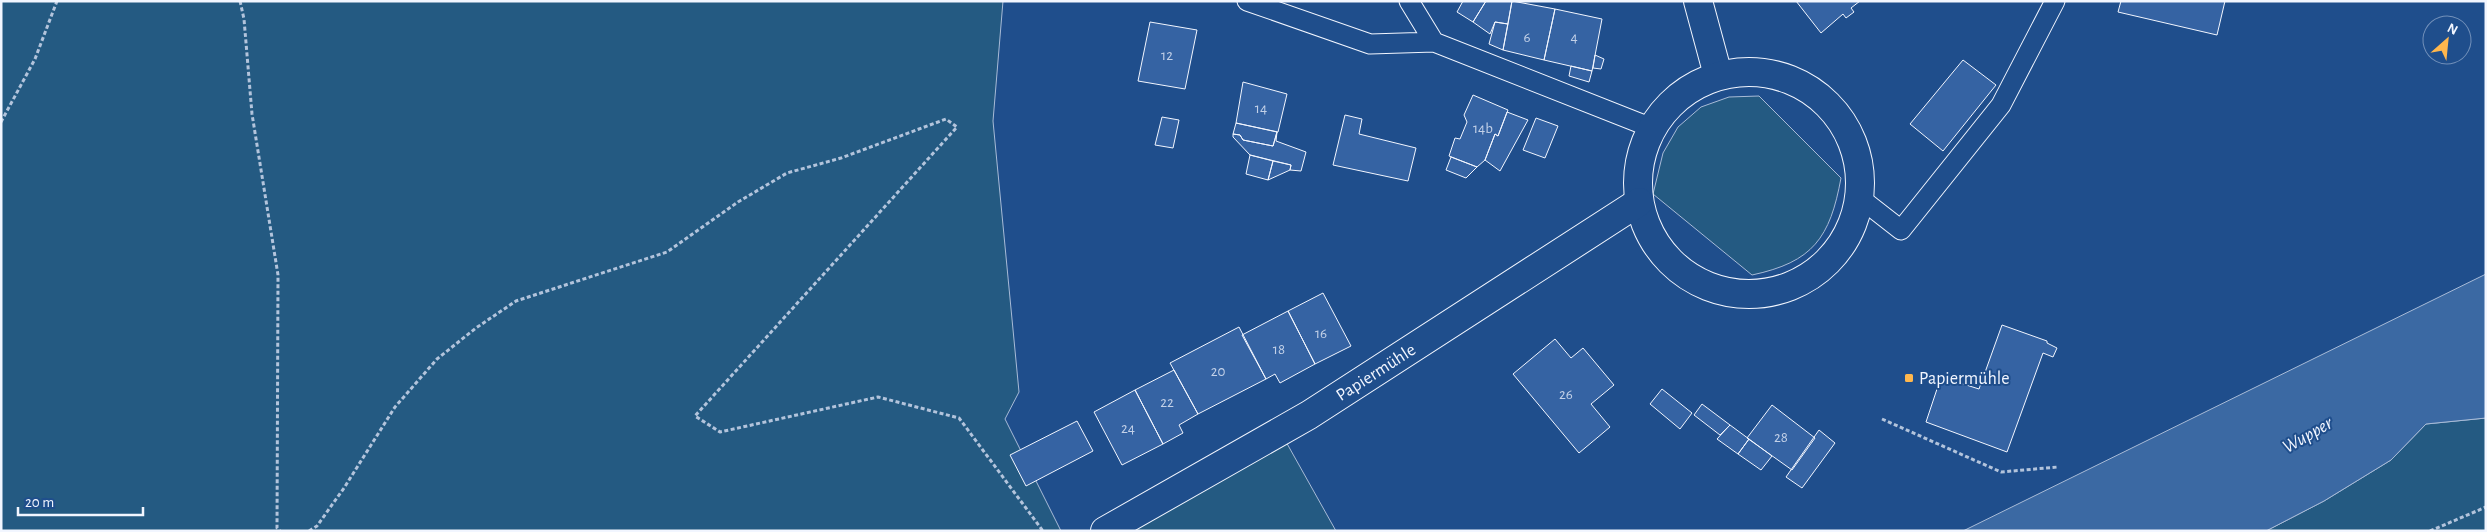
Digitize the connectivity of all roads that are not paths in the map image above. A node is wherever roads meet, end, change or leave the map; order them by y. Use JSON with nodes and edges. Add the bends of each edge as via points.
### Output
{"nodes":[{"id":1,"x":1247,"y":1,"type":"edge"},
{"id":2,"x":1409,"y":1,"type":"edge"},
{"id":3,"x":1698,"y":1,"type":"edge"},
{"id":4,"x":2055,"y":1,"type":"edge"},
{"id":5,"x":1434,"y":42,"type":"junction"},
{"id":6,"x":1718,"y":76,"type":"junction"},
{"id":7,"x":1652,"y":128,"type":"junction"},
{"id":8,"x":1860,"y":198,"type":"junction"},
{"id":9,"x":1639,"y":202,"type":"junction"},
{"id":10,"x":1105,"y":531,"type":"edge"}],
"edges":[{"from":1,"to":5,"type":"lane","via":[[1370,44]]},
{"from":2,"to":5,"type":"lane"},
{"from":3,"to":6,"type":"street"},
{"from":4,"to":8,"type":"lane","via":[[2000,105],[1901,230]]},
{"from":5,"to":7,"type":"lane"},
{"from":6,"to":7,"type":"street","via":[[1692,87],[1669,105]]},
{"from":6,"to":8,"type":"street","via":[[1754,71],[1764,73],[1791,80],[1822,99],[1846,126],[1859,161]]},
{"from":7,"to":9,"type":"street","via":[[1639,164]]},
{"from":8,"to":9,"type":"street","via":[[1849,233],[1828,262],[1799,283],[1766,293],[1731,293],[1699,282],[1671,262],[1651,235]]},
{"from":9,"to":10,"type":"street","name":"Papiermühle","via":[[1309,415]]}]}
